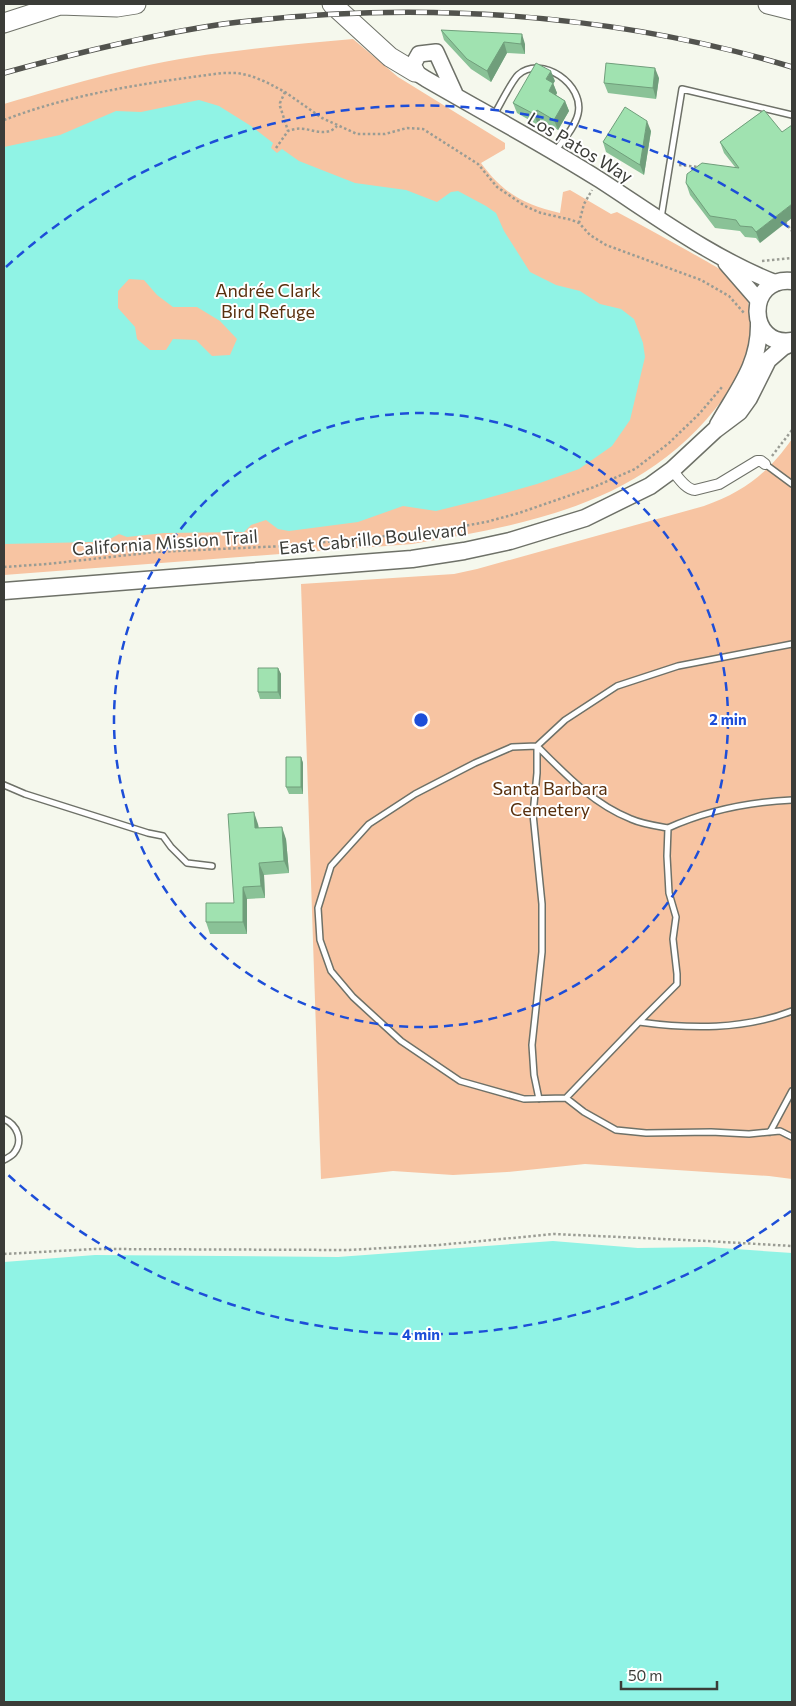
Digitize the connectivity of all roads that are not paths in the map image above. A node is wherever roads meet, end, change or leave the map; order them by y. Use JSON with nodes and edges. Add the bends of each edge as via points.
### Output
{"nodes":[{"id":1,"x":62,"y":4,"type":"edge"},
{"id":2,"x":136,"y":4,"type":"edge"},
{"id":3,"x":332,"y":4,"type":"edge"},
{"id":4,"x":768,"y":4,"type":"edge"},
{"id":5,"x":792,"y":10,"type":"edge"},
{"id":6,"x":4,"y":23,"type":"edge"},
{"id":7,"x":415,"y":72,"type":"junction"},
{"id":8,"x":456,"y":96,"type":"junction"},
{"id":9,"x":792,"y":116,"type":"edge"},
{"id":10,"x":493,"y":118,"type":"junction"},
{"id":11,"x":554,"y":153,"type":"junction"},
{"id":12,"x":661,"y":221,"type":"junction"},
{"id":13,"x":723,"y":260,"type":"junction"},
{"id":14,"x":787,"y":281,"type":"edge"},
{"id":15,"x":759,"y":301,"type":"junction"},
{"id":16,"x":753,"y":320,"type":"junction"},
{"id":17,"x":792,"y":342,"type":"edge"},
{"id":18,"x":715,"y":430,"type":"junction"},
{"id":19,"x":768,"y":461,"type":"joint"},
{"id":20,"x":672,"y":470,"type":"junction"},
{"id":21,"x":792,"y":484,"type":"edge"},
{"id":22,"x":4,"y":591,"type":"edge"},
{"id":23,"x":792,"y":644,"type":"edge"},
{"id":24,"x":536,"y":746,"type":"junction"},
{"id":25,"x":4,"y":785,"type":"edge"},
{"id":26,"x":792,"y":800,"type":"edge"},
{"id":27,"x":668,"y":828,"type":"junction"},
{"id":28,"x":212,"y":866,"type":"dead end"},
{"id":29,"x":792,"y":1011,"type":"edge"},
{"id":30,"x":639,"y":1022,"type":"junction"},
{"id":31,"x":792,"y":1091,"type":"edge"},
{"id":32,"x":566,"y":1098,"type":"junction"},
{"id":33,"x":539,"y":1099,"type":"junction"},
{"id":34,"x":4,"y":1119,"type":"edge"},
{"id":35,"x":770,"y":1132,"type":"junction"},
{"id":36,"x":792,"y":1137,"type":"edge"},
{"id":37,"x":4,"y":1160,"type":"edge"}],
"edges":[{"from":1,"to":2,"type":"highway"},
{"from":1,"to":6,"type":"highway"},
{"from":3,"to":7,"type":"highway","via":[[390,57]]},
{"from":4,"to":5,"type":"highway"},
{"from":7,"to":8,"type":"main road","name":"Los Patos Way"},
{"from":7,"to":8,"type":"main road","via":[[414,62],[419,54],[436,52]]},
{"from":8,"to":10,"type":"main road","name":"Los Patos Way"},
{"from":9,"to":12,"type":"lane","via":[[682,89]]},
{"from":10,"to":11,"type":"main road","name":"Los Patos Way"},
{"from":10,"to":11,"type":"lane","via":[[517,76],[526,70],[548,69],[562,77],[572,87],[579,113]]},
{"from":11,"to":12,"type":"main road","name":"Los Patos Way"},
{"from":12,"to":13,"type":"main road","name":"Los Patos Way"},
{"from":13,"to":14,"type":"main road","name":"Los Patos Way"},
{"from":13,"to":15,"type":"main road","name":"Los Patos Way"},
{"from":14,"to":15,"type":"main road","via":[[764,292]]},
{"from":15,"to":16,"type":"main road","name":"East Cabrillo Boulevard"},
{"from":16,"to":17,"type":"main road","via":[[770,337]]},
{"from":16,"to":18,"type":"main road","name":"East Cabrillo Boulevard","via":[[759,338],[751,369]]},
{"from":17,"to":18,"type":"main road","name":"East Cabrillo Boulevard","via":[[768,360],[739,412]]},
{"from":18,"to":20,"type":"main road","name":"East Cabrillo Boulevard"},
{"from":19,"to":20,"type":"street","via":[[757,461],[719,484],[696,490],[688,488]]},
{"from":19,"to":21,"type":"lane"},
{"from":20,"to":22,"type":"main road","name":"East Cabrillo Boulevard","via":[[650,486],[585,518],[464,551],[412,559]]},
{"from":23,"to":24,"type":"lane","via":[[678,666],[617,686],[566,720]]},
{"from":24,"to":27,"type":"lane","via":[[600,804],[632,820]]},
{"from":24,"to":33,"type":"lane","via":[[533,814],[542,904],[542,952],[532,1045]]},
{"from":24,"to":33,"type":"lane","via":[[512,748],[475,763],[415,794],[369,824],[331,866],[318,908],[320,940],[331,970],[353,997],[402,1041],[460,1081],[524,1099]]},
{"from":25,"to":28,"type":"lane","via":[[163,836],[187,863]]},
{"from":26,"to":27,"type":"lane","via":[[764,801],[723,809]]},
{"from":27,"to":30,"type":"lane","via":[[669,893],[676,917],[672,939],[677,984]]},
{"from":29,"to":30,"type":"lane","via":[[719,1028]]},
{"from":30,"to":32,"type":"lane"},
{"from":31,"to":35,"type":"lane"},
{"from":32,"to":33,"type":"lane"},
{"from":32,"to":35,"type":"lane","via":[[616,1130],[646,1133]]},
{"from":34,"to":37,"type":"lane","via":[[12,1122],[19,1141],[14,1153]]},
{"from":35,"to":36,"type":"lane","via":[[780,1131]]}]}
